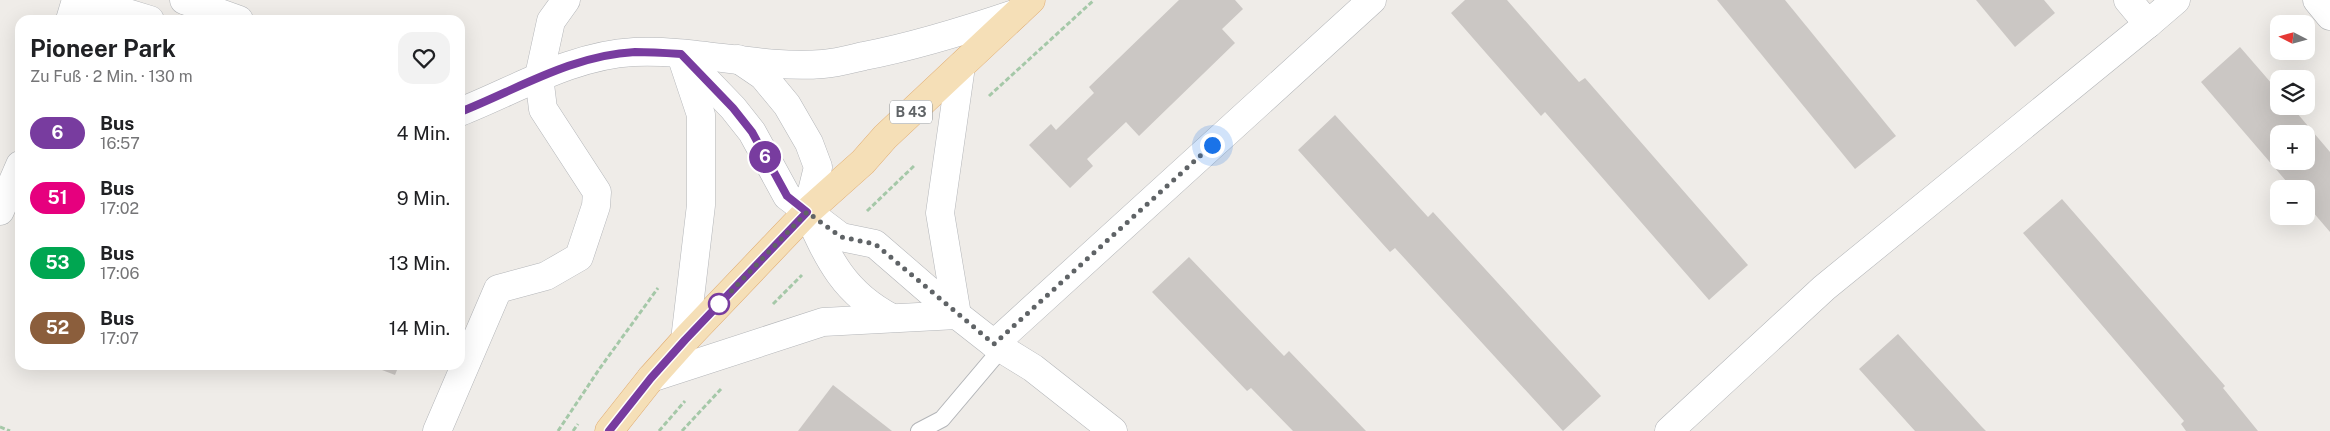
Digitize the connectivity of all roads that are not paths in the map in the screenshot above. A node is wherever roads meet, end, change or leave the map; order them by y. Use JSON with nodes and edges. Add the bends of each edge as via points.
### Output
{"nodes":[{"id":1,"x":76,"y":0,"type":"edge"},
{"id":2,"x":84,"y":0,"type":"edge"},
{"id":3,"x":184,"y":0,"type":"edge"},
{"id":4,"x":566,"y":0,"type":"edge"},
{"id":5,"x":1372,"y":0,"type":"edge"},
{"id":6,"x":2128,"y":0,"type":"edge"},
{"id":7,"x":2176,"y":0,"type":"edge"},
{"id":8,"x":2317,"y":0,"type":"edge"},
{"id":9,"x":1024,"y":6,"type":"edge"},
{"id":10,"x":72,"y":15,"type":"edge"},
{"id":11,"x":134,"y":15,"type":"edge"},
{"id":12,"x":226,"y":15,"type":"edge"},
{"id":13,"x":2330,"y":16,"type":"edge"},
{"id":14,"x":2148,"y":24,"type":"junction"},
{"id":15,"x":681,"y":54,"type":"junction"},
{"id":16,"x":738,"y":59,"type":"junction"},
{"id":17,"x":961,"y":66,"type":"junction"},
{"id":18,"x":539,"y":76,"type":"junction"},
{"id":19,"x":465,"y":94,"type":"edge"},
{"id":20,"x":501,"y":96,"type":"junction"},
{"id":21,"x":465,"y":110,"type":"edge"},
{"id":22,"x":15,"y":176,"type":"edge"},
{"id":23,"x":0,"y":211,"type":"edge"},
{"id":24,"x":807,"y":212,"type":"junction"},
{"id":25,"x":957,"y":315,"type":"junction"},
{"id":26,"x":892,"y":318,"type":"junction"},
{"id":27,"x":685,"y":340,"type":"junction"},
{"id":28,"x":998,"y":346,"type":"junction"},
{"id":29,"x":465,"y":366,"type":"edge"},
{"id":30,"x":463,"y":370,"type":"edge"},
{"id":31,"x":651,"y":378,"type":"junction"},
{"id":32,"x":437,"y":431,"type":"edge"},
{"id":33,"x":609,"y":431,"type":"edge"},
{"id":34,"x":919,"y":431,"type":"edge"},
{"id":35,"x":1112,"y":431,"type":"edge"},
{"id":36,"x":1669,"y":431,"type":"edge"}],
"edges":[{"from":1,"to":10,"type":"street"},
{"from":2,"to":11,"type":"street"},
{"from":3,"to":12,"type":"street"},
{"from":4,"to":18,"type":"street","via":[[551,21]]},
{"from":5,"to":28,"type":"street"},
{"from":6,"to":14,"type":"street"},
{"from":7,"to":14,"type":"street"},
{"from":8,"to":13,"type":"street"},
{"from":9,"to":16,"type":"street","via":[[948,35],[824,64]]},
{"from":9,"to":17,"type":"main road","number":"B 43"},
{"from":14,"to":36,"type":"street","via":[[1824,288]]},
{"from":15,"to":16,"type":"street"},
{"from":15,"to":18,"type":"street","via":[[634,52],[596,59]]},
{"from":15,"to":24,"type":"street","via":[[733,108],[752,132],[787,196]]},
{"from":15,"to":27,"type":"street","via":[[701,115],[701,205]]},
{"from":16,"to":24,"type":"street","via":[[769,83],[787,105],[809,143],[818,167]]},
{"from":17,"to":24,"type":"main road","number":"B 43"},
{"from":17,"to":25,"type":"street","via":[[940,213]]},
{"from":18,"to":20,"type":"street"},
{"from":18,"to":29,"type":"street","via":[[543,109],[597,192],[596,206],[579,257],[546,276],[498,289]]},
{"from":19,"to":20,"type":"street"},
{"from":20,"to":21,"type":"street"},
{"from":22,"to":23,"type":"street"},
{"from":24,"to":25,"type":"street","via":[[841,237],[875,244]]},
{"from":24,"to":26,"type":"street","via":[[825,252],[847,285],[874,308]]},
{"from":24,"to":27,"type":"main road","number":"B 43"},
{"from":25,"to":26,"type":"street"},
{"from":25,"to":28,"type":"street"},
{"from":26,"to":31,"type":"street","via":[[823,322]]},
{"from":27,"to":31,"type":"main road","number":"B 43"},
{"from":28,"to":34,"type":"lane","via":[[942,419]]},
{"from":28,"to":35,"type":"street","via":[[1033,368]]},
{"from":30,"to":32,"type":"street"},
{"from":31,"to":33,"type":"main road","number":"B 43"}]}
